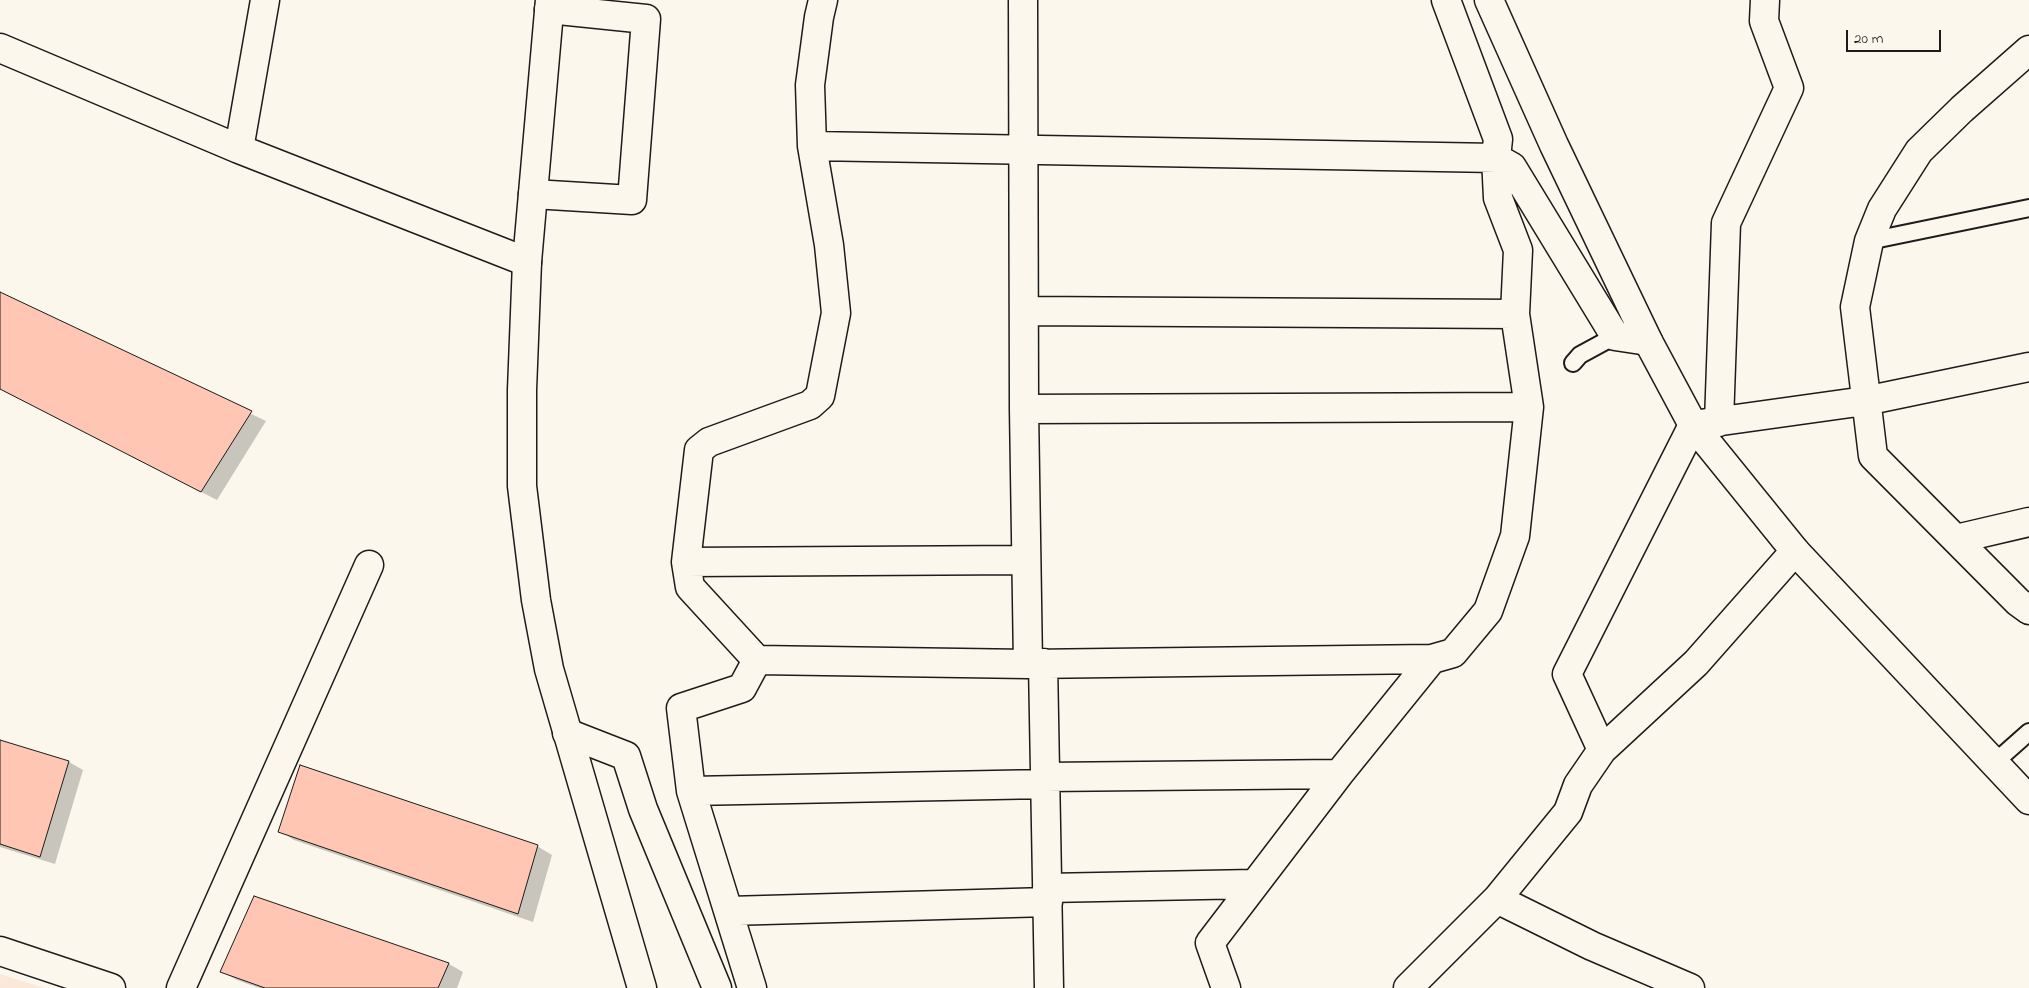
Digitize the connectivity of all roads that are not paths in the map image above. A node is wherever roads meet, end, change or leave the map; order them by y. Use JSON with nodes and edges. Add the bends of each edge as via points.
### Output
{"nodes":[{"id":1,"x":265,"y":0,"type":"edge"},
{"id":2,"x":823,"y":0,"type":"edge"},
{"id":3,"x":1023,"y":0,"type":"edge"},
{"id":4,"x":1446,"y":0,"type":"edge"},
{"id":5,"x":1490,"y":0,"type":"edge"},
{"id":6,"x":1765,"y":0,"type":"edge"},
{"id":7,"x":550,"y":4,"type":"edge"},
{"id":8,"x":0,"y":48,"type":"edge"},
{"id":9,"x":2029,"y":50,"type":"edge"},
{"id":10,"x":812,"y":146,"type":"junction"},
{"id":11,"x":239,"y":150,"type":"junction"},
{"id":12,"x":1024,"y":150,"type":"junction"},
{"id":13,"x":1496,"y":158,"type":"junction"},
{"id":14,"x":533,"y":194,"type":"junction"},
{"id":15,"x":2029,"y":208,"type":"edge"},
{"id":16,"x":1869,"y":241,"type":"junction"},
{"id":17,"x":527,"y":262,"type":"junction"},
{"id":18,"x":1025,"y":311,"type":"junction"},
{"id":19,"x":1515,"y":314,"type":"junction"},
{"id":20,"x":1615,"y":336,"type":"junction"},
{"id":21,"x":1648,"y":341,"type":"junction"},
{"id":22,"x":1572,"y":363,"type":"dead end"},
{"id":23,"x":2029,"y":366,"type":"edge"},
{"id":24,"x":1865,"y":400,"type":"junction"},
{"id":25,"x":1529,"y":407,"type":"junction"},
{"id":26,"x":1024,"y":409,"type":"junction"},
{"id":27,"x":1706,"y":423,"type":"junction"},
{"id":28,"x":2029,"y":522,"type":"edge"},
{"id":29,"x":1956,"y":540,"type":"junction"},
{"id":30,"x":1796,"y":551,"type":"junction"},
{"id":31,"x":1026,"y":560,"type":"junction"},
{"id":32,"x":686,"y":562,"type":"junction"},
{"id":33,"x":369,"y":565,"type":"dead end"},
{"id":34,"x":2029,"y":610,"type":"edge"},
{"id":35,"x":1432,"y":659,"type":"junction"},
{"id":36,"x":757,"y":660,"type":"junction"},
{"id":37,"x":1035,"y":663,"type":"junction"},
{"id":38,"x":2029,"y":732,"type":"edge"},
{"id":39,"x":567,"y":733,"type":"junction"},
{"id":40,"x":1602,"y":750,"type":"junction"},
{"id":41,"x":1994,"y":763,"type":"junction"},
{"id":42,"x":1339,"y":774,"type":"junction"},
{"id":43,"x":1045,"y":781,"type":"junction"},
{"id":44,"x":691,"y":791,"type":"junction"},
{"id":45,"x":2029,"y":800,"type":"edge"},
{"id":46,"x":1254,"y":884,"type":"junction"},
{"id":47,"x":1048,"y":895,"type":"junction"},
{"id":48,"x":1497,"y":899,"type":"junction"},
{"id":49,"x":729,"y":911,"type":"junction"},
{"id":50,"x":0,"y":952,"type":"edge"},
{"id":51,"x":111,"y":988,"type":"edge"},
{"id":52,"x":181,"y":988,"type":"edge"},
{"id":53,"x":642,"y":988,"type":"edge"},
{"id":54,"x":717,"y":988,"type":"edge"},
{"id":55,"x":752,"y":988,"type":"edge"},
{"id":56,"x":1049,"y":988,"type":"edge"},
{"id":57,"x":1226,"y":988,"type":"edge"},
{"id":58,"x":1408,"y":988,"type":"edge"},
{"id":59,"x":1690,"y":988,"type":"edge"}],
"edges":[{"from":1,"to":11,"type":"street"},
{"from":2,"to":10,"type":"street","via":[[810,85]]},
{"from":3,"to":12,"type":"street"},
{"from":4,"to":13,"type":"street","via":[[1498,139]]},
{"from":5,"to":21,"type":"street","via":[[1554,145]]},
{"from":6,"to":27,"type":"street","via":[[1764,22],[1789,88],[1726,223]]},
{"from":7,"to":14,"type":"street"},
{"from":7,"to":14,"type":"street","via":[[646,19],[632,200]]},
{"from":8,"to":11,"type":"street"},
{"from":9,"to":16,"type":"street","via":[[1919,151],[1882,209]]},
{"from":10,"to":12,"type":"street"},
{"from":10,"to":32,"type":"street","via":[[829,245],[836,313],[820,396],[810,405],[709,442],[699,450]]},
{"from":11,"to":17,"type":"street"},
{"from":12,"to":13,"type":"street"},
{"from":12,"to":18,"type":"street"},
{"from":13,"to":19,"type":"street","via":[[1498,198],[1518,250]]},
{"from":13,"to":20,"type":"street","via":[[1512,167]]},
{"from":14,"to":17,"type":"street"},
{"from":15,"to":16,"type":"lane"},
{"from":16,"to":24,"type":"street","via":[[1855,307]]},
{"from":17,"to":39,"type":"street","via":[[522,486],[536,600],[549,669]]},
{"from":18,"to":19,"type":"street"},
{"from":18,"to":26,"type":"street"},
{"from":19,"to":25,"type":"street"},
{"from":20,"to":21,"type":"street"},
{"from":20,"to":22,"type":"lane","via":[[1580,355]]},
{"from":21,"to":27,"type":"street"},
{"from":23,"to":24,"type":"street"},
{"from":24,"to":27,"type":"street"},
{"from":24,"to":29,"type":"street","via":[[1873,456]]},
{"from":25,"to":26,"type":"street"},
{"from":25,"to":35,"type":"street","via":[[1515,536],[1488,611],[1453,653]]},
{"from":26,"to":31,"type":"street"},
{"from":27,"to":30,"type":"street"},
{"from":27,"to":40,"type":"street","via":[[1567,674]]},
{"from":28,"to":29,"type":"street"},
{"from":29,"to":34,"type":"street"},
{"from":30,"to":40,"type":"street","via":[[1696,663]]},
{"from":30,"to":41,"type":"street"},
{"from":31,"to":32,"type":"street"},
{"from":31,"to":37,"type":"street"},
{"from":32,"to":36,"type":"street","via":[[690,587]]},
{"from":33,"to":52,"type":"street"},
{"from":35,"to":37,"type":"street"},
{"from":35,"to":42,"type":"street"},
{"from":36,"to":37,"type":"street"},
{"from":36,"to":44,"type":"street","via":[[742,688],[681,708]]},
{"from":37,"to":43,"type":"street"},
{"from":38,"to":41,"type":"lane"},
{"from":39,"to":53,"type":"street"},
{"from":39,"to":54,"type":"street","via":[[626,756],[643,809]]},
{"from":40,"to":48,"type":"street","via":[[1578,785],[1568,812]]},
{"from":41,"to":45,"type":"street"},
{"from":42,"to":43,"type":"street"},
{"from":42,"to":46,"type":"street"},
{"from":43,"to":44,"type":"street"},
{"from":43,"to":47,"type":"street"},
{"from":44,"to":49,"type":"street"},
{"from":46,"to":47,"type":"street"},
{"from":46,"to":57,"type":"street","via":[[1210,943]]},
{"from":47,"to":49,"type":"street"},
{"from":47,"to":56,"type":"street"},
{"from":48,"to":58,"type":"street"},
{"from":48,"to":59,"type":"street","via":[[1592,946]]},
{"from":49,"to":55,"type":"street"},
{"from":50,"to":51,"type":"street"}]}
